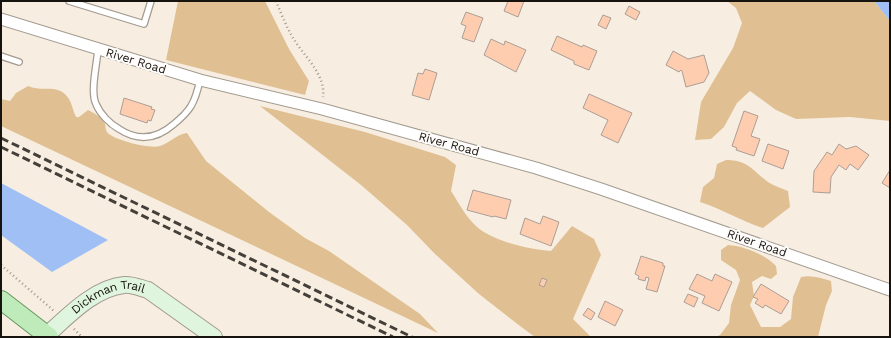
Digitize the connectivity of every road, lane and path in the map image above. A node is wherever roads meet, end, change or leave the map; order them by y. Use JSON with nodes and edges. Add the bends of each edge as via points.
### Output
{"nodes":[{"id":1,"x":68,"y":1,"type":"edge"},
{"id":2,"x":151,"y":1,"type":"edge"},
{"id":3,"x":276,"y":1,"type":"edge"},
{"id":4,"x":1,"y":18,"type":"edge"},
{"id":5,"x":98,"y":50,"type":"junction"},
{"id":6,"x":1,"y":56,"type":"edge"},
{"id":7,"x":19,"y":62,"type":"dead end"},
{"id":8,"x":200,"y":80,"type":"junction"},
{"id":9,"x":322,"y":109,"type":"junction"},
{"id":10,"x":1,"y":265,"type":"edge"},
{"id":11,"x":890,"y":290,"type":"edge"},
{"id":12,"x":1,"y":300,"type":"edge"},
{"id":13,"x":64,"y":320,"type":"junction"},
{"id":14,"x":47,"y":336,"type":"edge"},
{"id":15,"x":82,"y":337,"type":"edge"},
{"id":16,"x":214,"y":337,"type":"edge"}],
"edges":[{"from":1,"to":2,"type":"lane","via":[[144,24]]},
{"from":3,"to":9,"type":"path","via":[[293,37],[321,79],[324,91]]},
{"from":4,"to":5,"type":"street","name":"River Road"},
{"from":5,"to":8,"type":"street","name":"River Road"},
{"from":5,"to":8,"type":"lane","via":[[94,92],[96,104],[114,126],[138,138],[150,138],[161,134],[182,117],[191,107]]},
{"from":6,"to":7,"type":"lane"},
{"from":8,"to":9,"type":"street","name":"River Road"},
{"from":9,"to":11,"type":"street","name":"River Road","via":[[543,170]]},
{"from":10,"to":13,"type":"path"},
{"from":12,"to":14,"type":"main road"},
{"from":13,"to":14,"type":"street","name":"Dickman Trail"},
{"from":13,"to":15,"type":"path"},
{"from":13,"to":16,"type":"street","name":"Dickman Trail","via":[[92,297],[110,288],[135,286],[148,290]]}]}
